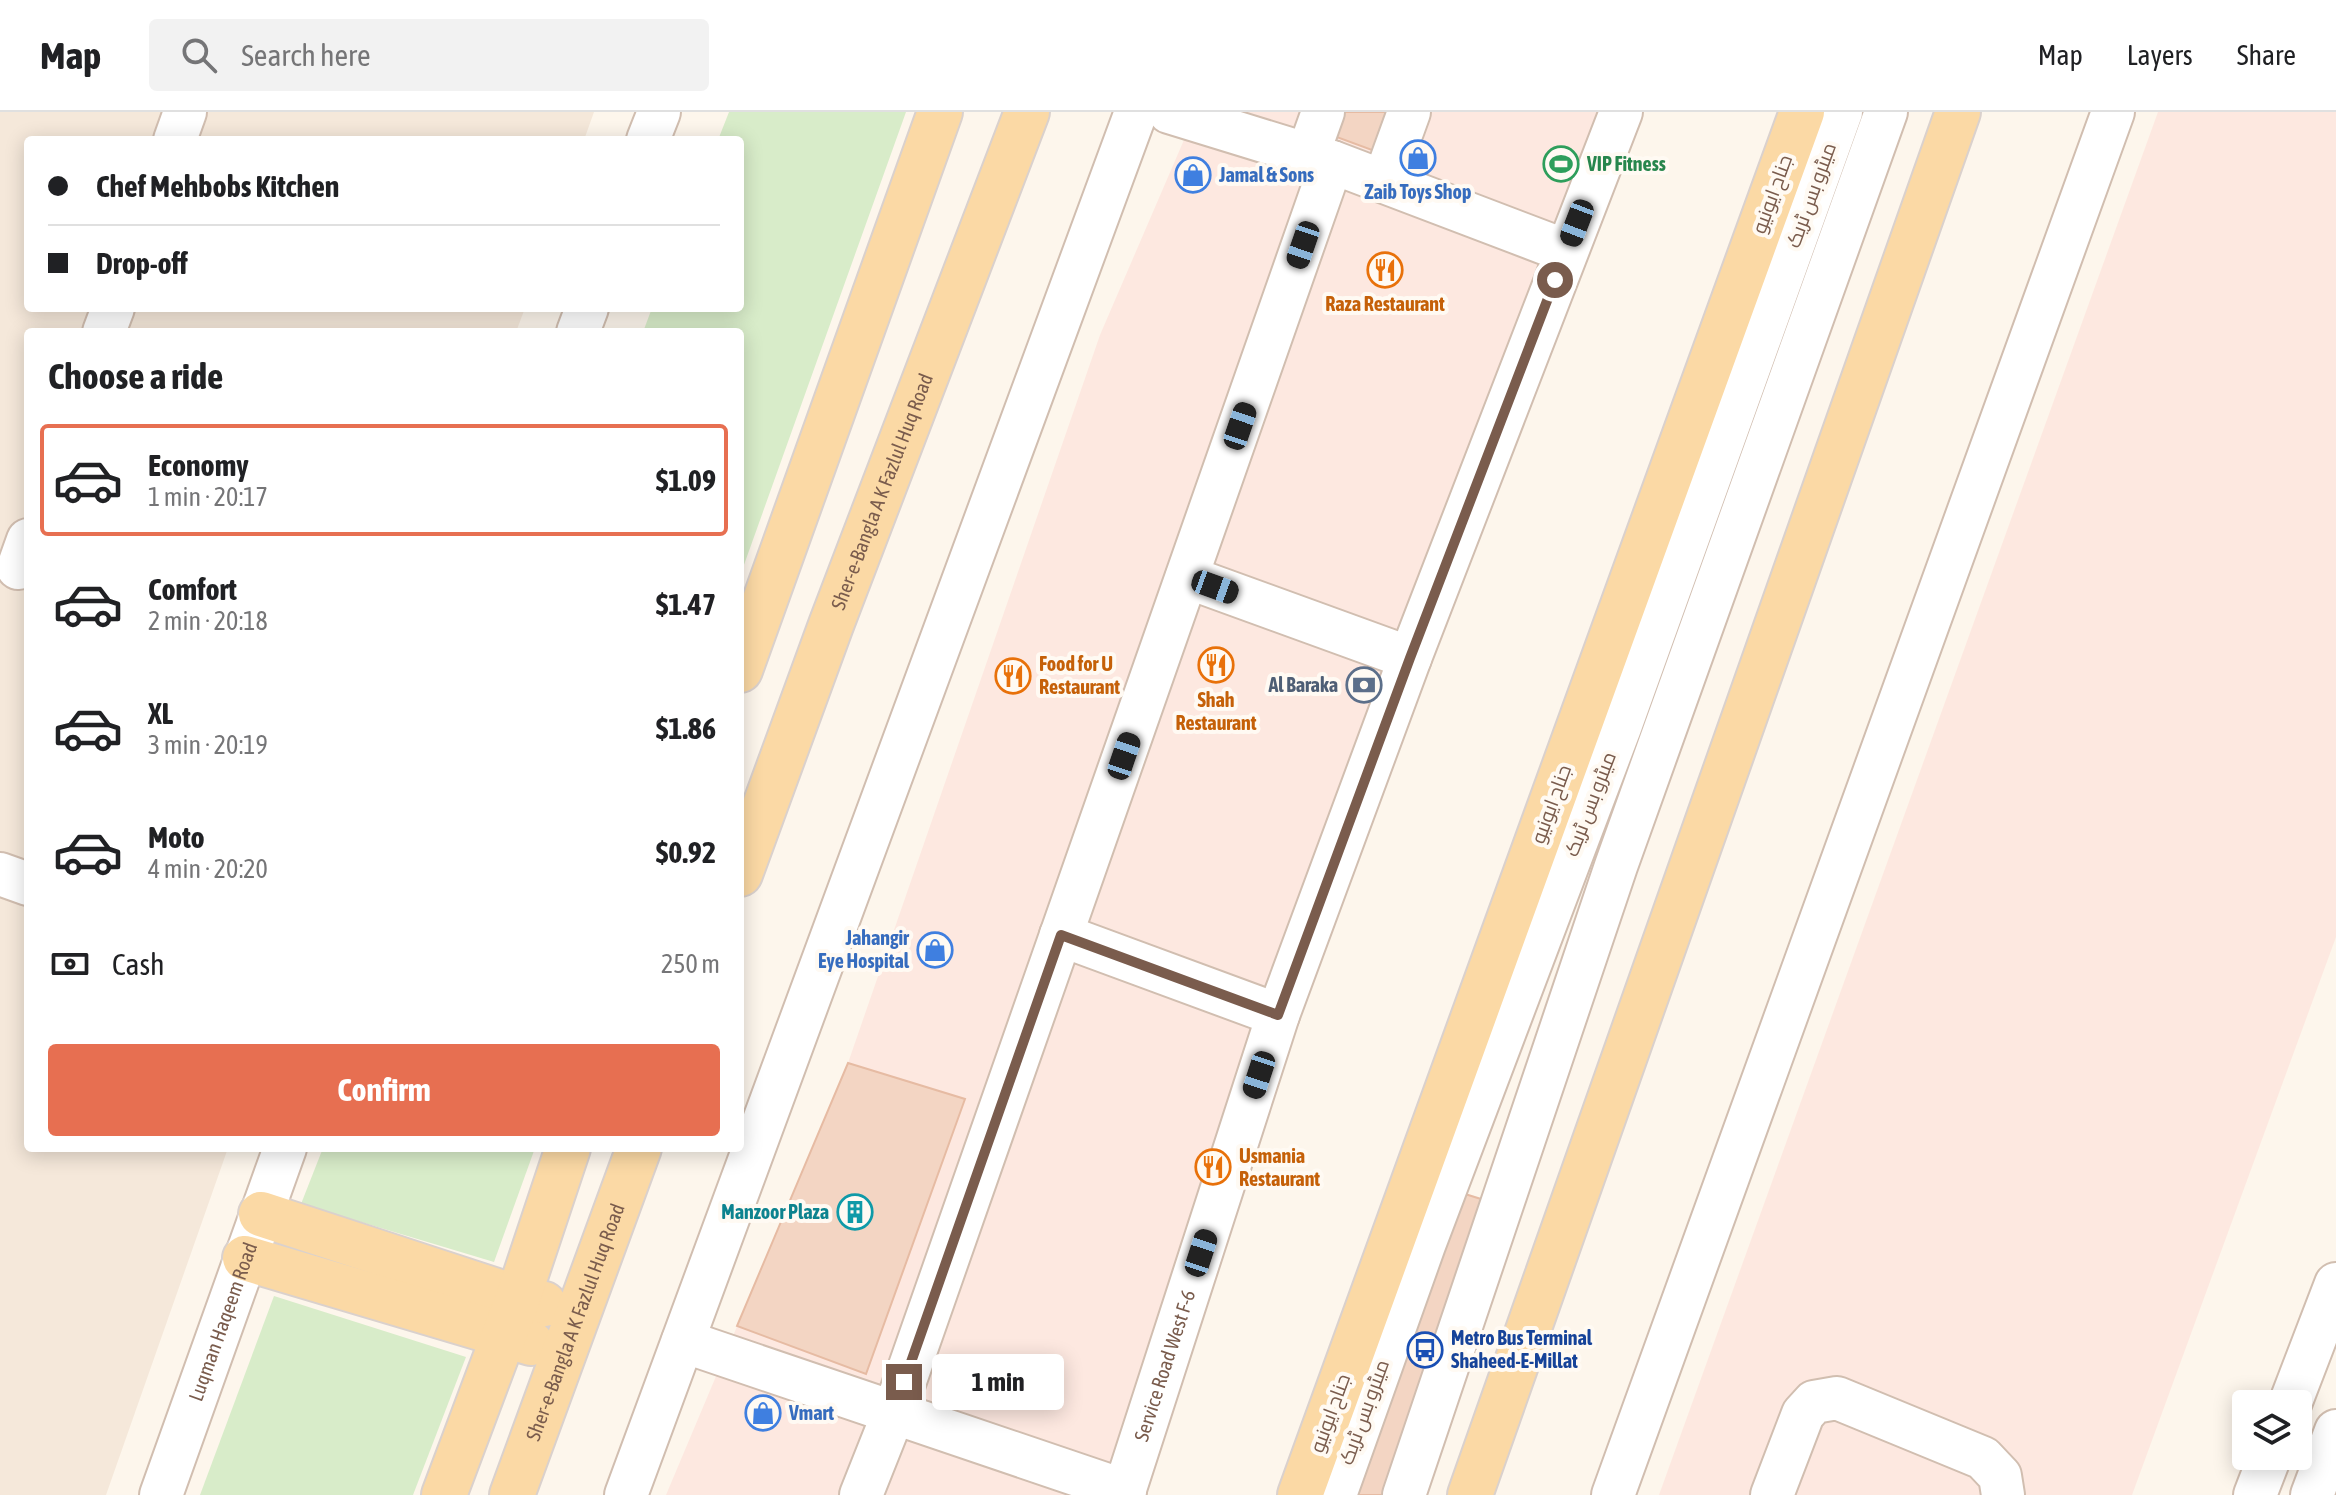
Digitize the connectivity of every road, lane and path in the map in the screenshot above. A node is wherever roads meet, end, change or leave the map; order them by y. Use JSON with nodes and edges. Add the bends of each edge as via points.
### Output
{"nodes":[{"id":1,"x":185,"y":112,"type":"edge"},
{"id":2,"x":659,"y":112,"type":"edge"},
{"id":3,"x":940,"y":112,"type":"edge"},
{"id":4,"x":1027,"y":112,"type":"edge"},
{"id":5,"x":1136,"y":112,"type":"edge"},
{"id":6,"x":1169,"y":112,"type":"edge"},
{"id":7,"x":1323,"y":112,"type":"edge"},
{"id":8,"x":1409,"y":112,"type":"edge"},
{"id":9,"x":1621,"y":112,"type":"edge"},
{"id":10,"x":1802,"y":112,"type":"edge"},
{"id":11,"x":1841,"y":112,"type":"edge"},
{"id":12,"x":1886,"y":112,"type":"edge"},
{"id":13,"x":1958,"y":112,"type":"edge"},
{"id":14,"x":2113,"y":112,"type":"edge"},
{"id":15,"x":176,"y":136,"type":"edge"},
{"id":16,"x":650,"y":136,"type":"edge"},
{"id":17,"x":1320,"y":158,"type":"junction"},
{"id":18,"x":1384,"y":181,"type":"junction"},
{"id":19,"x":1566,"y":251,"type":"junction"},
{"id":20,"x":1187,"y":577,"type":"junction"},
{"id":21,"x":1410,"y":658,"type":"junction"},
{"id":22,"x":744,"y":659,"type":"edge"},
{"id":23,"x":744,"y":863,"type":"edge"},
{"id":24,"x":0,"y":874,"type":"edge"},
{"id":25,"x":24,"y":883,"type":"edge"},
{"id":26,"x":1061,"y":935,"type":"junction"},
{"id":27,"x":1278,"y":1015,"type":"junction"},
{"id":28,"x":284,"y":1152,"type":"edge"},
{"id":29,"x":567,"y":1152,"type":"edge"},
{"id":30,"x":638,"y":1152,"type":"edge"},
{"id":31,"x":261,"y":1214,"type":"junction"},
{"id":32,"x":245,"y":1258,"type":"junction"},
{"id":33,"x":2336,"y":1284,"type":"edge"},
{"id":34,"x":511,"y":1317,"type":"junction"},
{"id":35,"x":572,"y":1332,"type":"junction"},
{"id":36,"x":683,"y":1341,"type":"junction"},
{"id":37,"x":2295,"y":1390,"type":"edge"},
{"id":38,"x":894,"y":1412,"type":"junction"},
{"id":39,"x":2336,"y":1431,"type":"edge"},
{"id":40,"x":2265,"y":1470,"type":"edge"},
{"id":41,"x":1124,"y":1493,"type":"edge"},
{"id":42,"x":161,"y":1495,"type":"edge"},
{"id":43,"x":444,"y":1495,"type":"edge"},
{"id":44,"x":512,"y":1495,"type":"edge"},
{"id":45,"x":626,"y":1495,"type":"edge"},
{"id":46,"x":861,"y":1495,"type":"edge"},
{"id":47,"x":1300,"y":1495,"type":"edge"},
{"id":48,"x":1335,"y":1495,"type":"edge"},
{"id":49,"x":1404,"y":1495,"type":"edge"},
{"id":50,"x":1470,"y":1495,"type":"edge"},
{"id":51,"x":1613,"y":1495,"type":"edge"},
{"id":52,"x":1772,"y":1495,"type":"edge"},
{"id":53,"x":2003,"y":1495,"type":"edge"},
{"id":54,"x":2255,"y":1495,"type":"edge"},
{"id":55,"x":2312,"y":1495,"type":"edge"}],
"edges":[{"from":1,"to":15,"type":"street"},
{"from":2,"to":16,"type":"street"},
{"from":3,"to":22,"type":"main road"},
{"from":4,"to":23,"type":"main road","name":"Sher-e-Bangla A K Fazlul Huq Road"},
{"from":5,"to":36,"type":"street"},
{"from":6,"to":17,"type":"street"},
{"from":7,"to":17,"type":"street"},
{"from":8,"to":18,"type":"street"},
{"from":9,"to":19,"type":"street","name":"Service Road West F-6"},
{"from":10,"to":47,"type":"main road","name":"جناح ایونیو"},
{"from":11,"to":48,"type":"street","name":"میٹرو بس ٹریک"},
{"from":12,"to":49,"type":"street","via":[[1616,866]]},
{"from":13,"to":50,"type":"main road"},
{"from":14,"to":51,"type":"street"},
{"from":17,"to":18,"type":"street"},
{"from":17,"to":20,"type":"street"},
{"from":18,"to":19,"type":"street"},
{"from":19,"to":21,"type":"street","name":"Service Road West F-6"},
{"from":20,"to":21,"type":"street"},
{"from":20,"to":26,"type":"street"},
{"from":21,"to":27,"type":"street","name":"Service Road West F-6"},
{"from":24,"to":25,"type":"street"},
{"from":26,"to":27,"type":"street"},
{"from":26,"to":38,"type":"street"},
{"from":27,"to":41,"type":"street","name":"Service Road West F-6"},
{"from":28,"to":31,"type":"street","name":"Luqman Haqeem Road"},
{"from":29,"to":34,"type":"main road"},
{"from":30,"to":35,"type":"main road","name":"Sher-e-Bangla A K Fazlul Huq Road"},
{"from":31,"to":32,"type":"street","name":"Luqman Haqeem Road"},
{"from":31,"to":34,"type":"main road"},
{"from":32,"to":34,"type":"main road"},
{"from":32,"to":42,"type":"street","name":"Luqman Haqeem Road"},
{"from":33,"to":37,"type":"street"},
{"from":34,"to":35,"type":"main road"},
{"from":34,"to":43,"type":"main road"},
{"from":35,"to":44,"type":"main road","name":"Sher-e-Bangla A K Fazlul Huq Road"},
{"from":36,"to":38,"type":"street"},
{"from":36,"to":45,"type":"street"},
{"from":38,"to":41,"type":"street"},
{"from":38,"to":46,"type":"street"},
{"from":39,"to":55,"type":"street"},
{"from":40,"to":54,"type":"street"},
{"from":52,"to":53,"type":"street","via":[[1803,1414],[1814,1402],[1837,1398],[1983,1458],[2000,1476]]}]}
